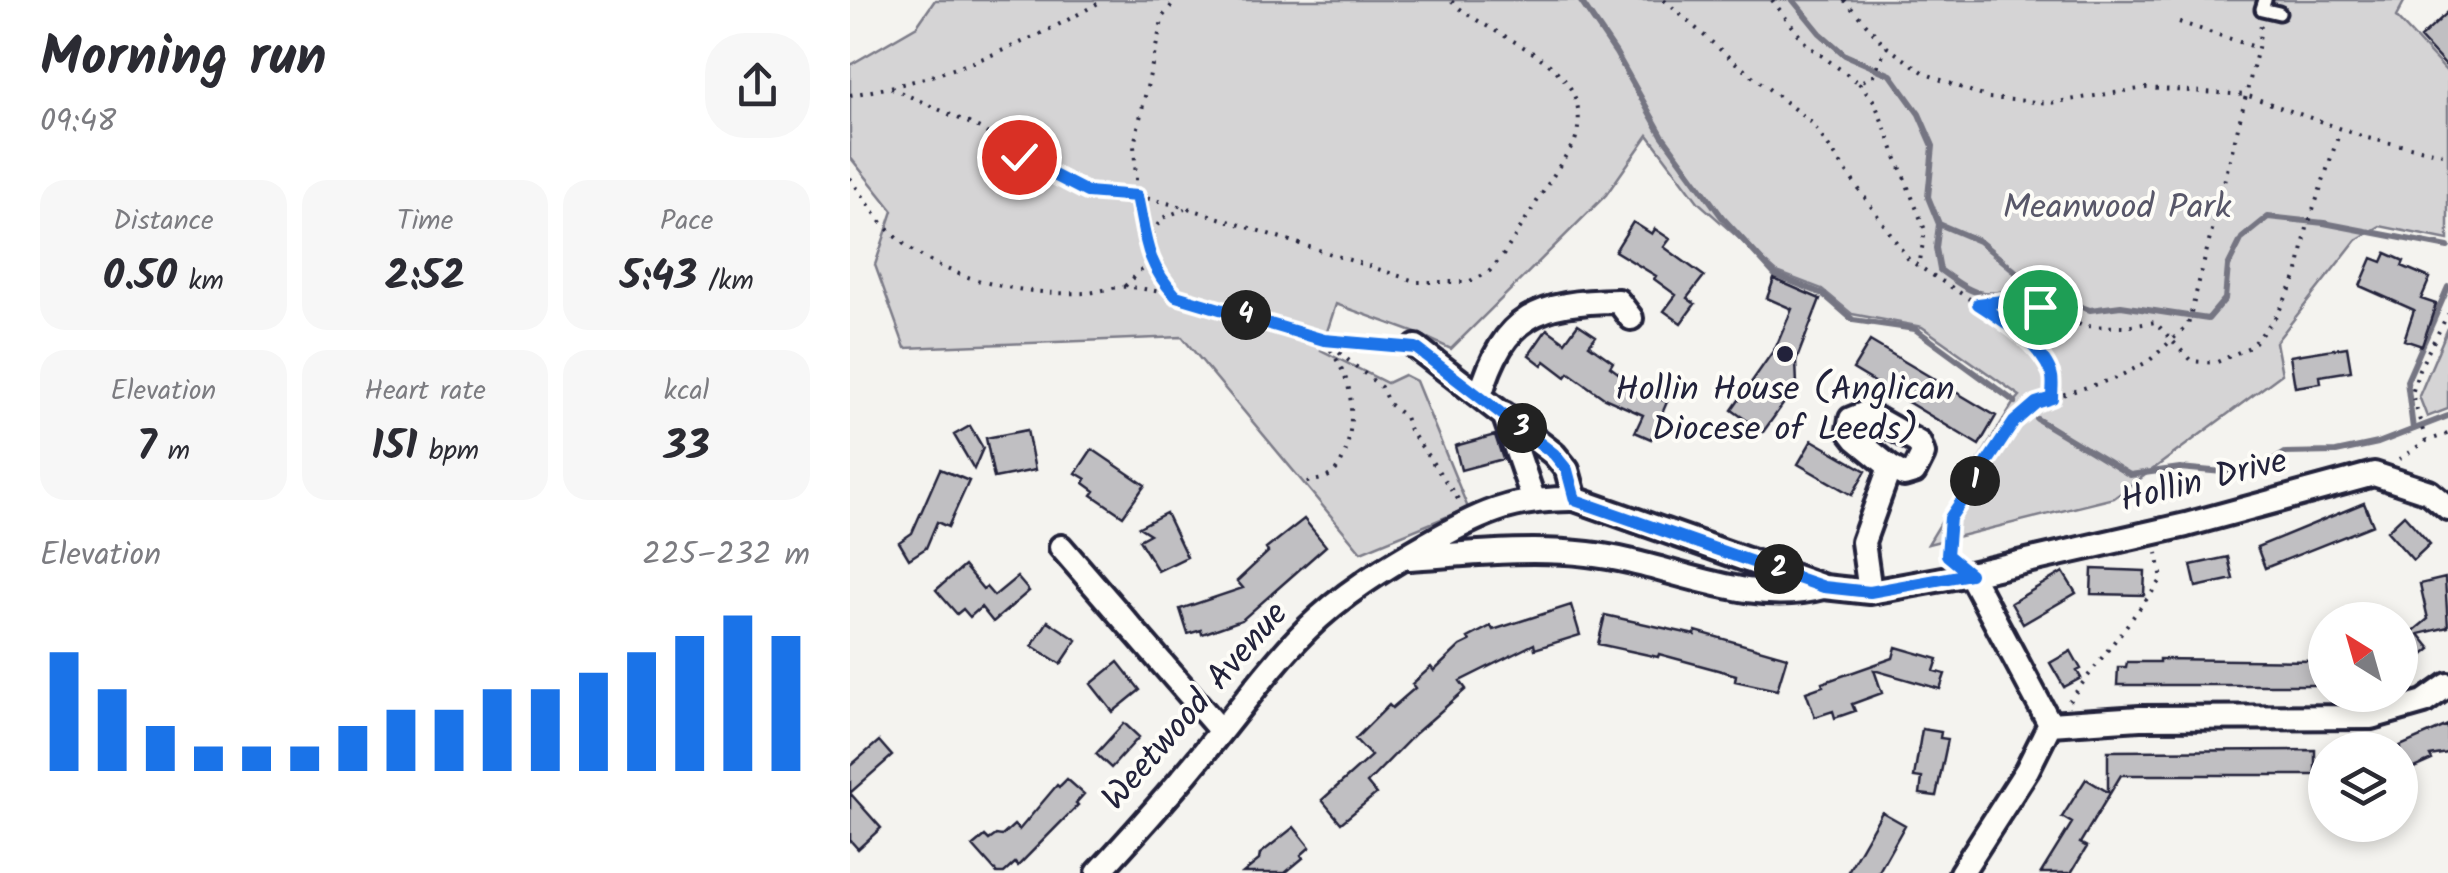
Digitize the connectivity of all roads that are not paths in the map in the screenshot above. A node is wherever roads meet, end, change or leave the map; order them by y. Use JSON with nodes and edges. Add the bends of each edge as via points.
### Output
{"nodes":[{"id":1,"x":2263,"y":5,"type":"edge"},
{"id":2,"x":2279,"y":14,"type":"dead end"},
{"id":3,"x":1631,"y":318,"type":"dead end"},
{"id":4,"x":1416,"y":348,"type":"road end"},
{"id":5,"x":1480,"y":396,"type":"junction"},
{"id":6,"x":1504,"y":414,"type":"junction"},
{"id":7,"x":1890,"y":467,"type":"dead end"},
{"id":8,"x":1533,"y":498,"type":"junction"},
{"id":9,"x":1575,"y":500,"type":"junction"},
{"id":10,"x":2448,"y":508,"type":"edge"},
{"id":11,"x":1061,"y":547,"type":"dead end"},
{"id":12,"x":1402,"y":558,"type":"junction"},
{"id":13,"x":1970,"y":574,"type":"junction"},
{"id":14,"x":1824,"y":587,"type":"junction"},
{"id":15,"x":1870,"y":592,"type":"junction"},
{"id":16,"x":2448,"y":686,"type":"edge"},
{"id":17,"x":2050,"y":724,"type":"junction"},
{"id":18,"x":1221,"y":732,"type":"junction"},
{"id":19,"x":1098,"y":873,"type":"edge"},
{"id":20,"x":1961,"y":873,"type":"edge"}],
"edges":[{"from":1,"to":2,"type":"lane"},
{"from":3,"to":5,"type":"street","via":[[1618,302],[1556,304],[1537,312],[1496,353]]},
{"from":4,"to":5,"type":"street"},
{"from":5,"to":6,"type":"street"},
{"from":6,"to":8,"type":"street"},
{"from":6,"to":9,"type":"street","via":[[1554,454],[1567,470]]},
{"from":7,"to":15,"type":"street","via":[[1863,542]]},
{"from":8,"to":9,"type":"street","name":"Weetwood Avenue"},
{"from":8,"to":12,"type":"street","name":"Weetwood Avenue","via":[[1472,518]]},
{"from":9,"to":14,"type":"street","name":"Weetwood Avenue"},
{"from":10,"to":13,"type":"street","name":"Hollin Drive","via":[[2429,492],[2374,474]]},
{"from":11,"to":18,"type":"street"},
{"from":12,"to":14,"type":"street","name":"Weetwood Avenue","via":[[1589,554],[1748,591]]},
{"from":12,"to":18,"type":"street","name":"Weetwood Avenue","via":[[1308,628]]},
{"from":13,"to":15,"type":"street","name":"Weetwood Avenue"},
{"from":13,"to":17,"type":"street"},
{"from":14,"to":15,"type":"street","name":"Weetwood Avenue"},
{"from":16,"to":17,"type":"street","via":[[2424,702],[2371,717]]},
{"from":17,"to":20,"type":"street"},
{"from":18,"to":19,"type":"street","name":"Weetwood Avenue"}]}
